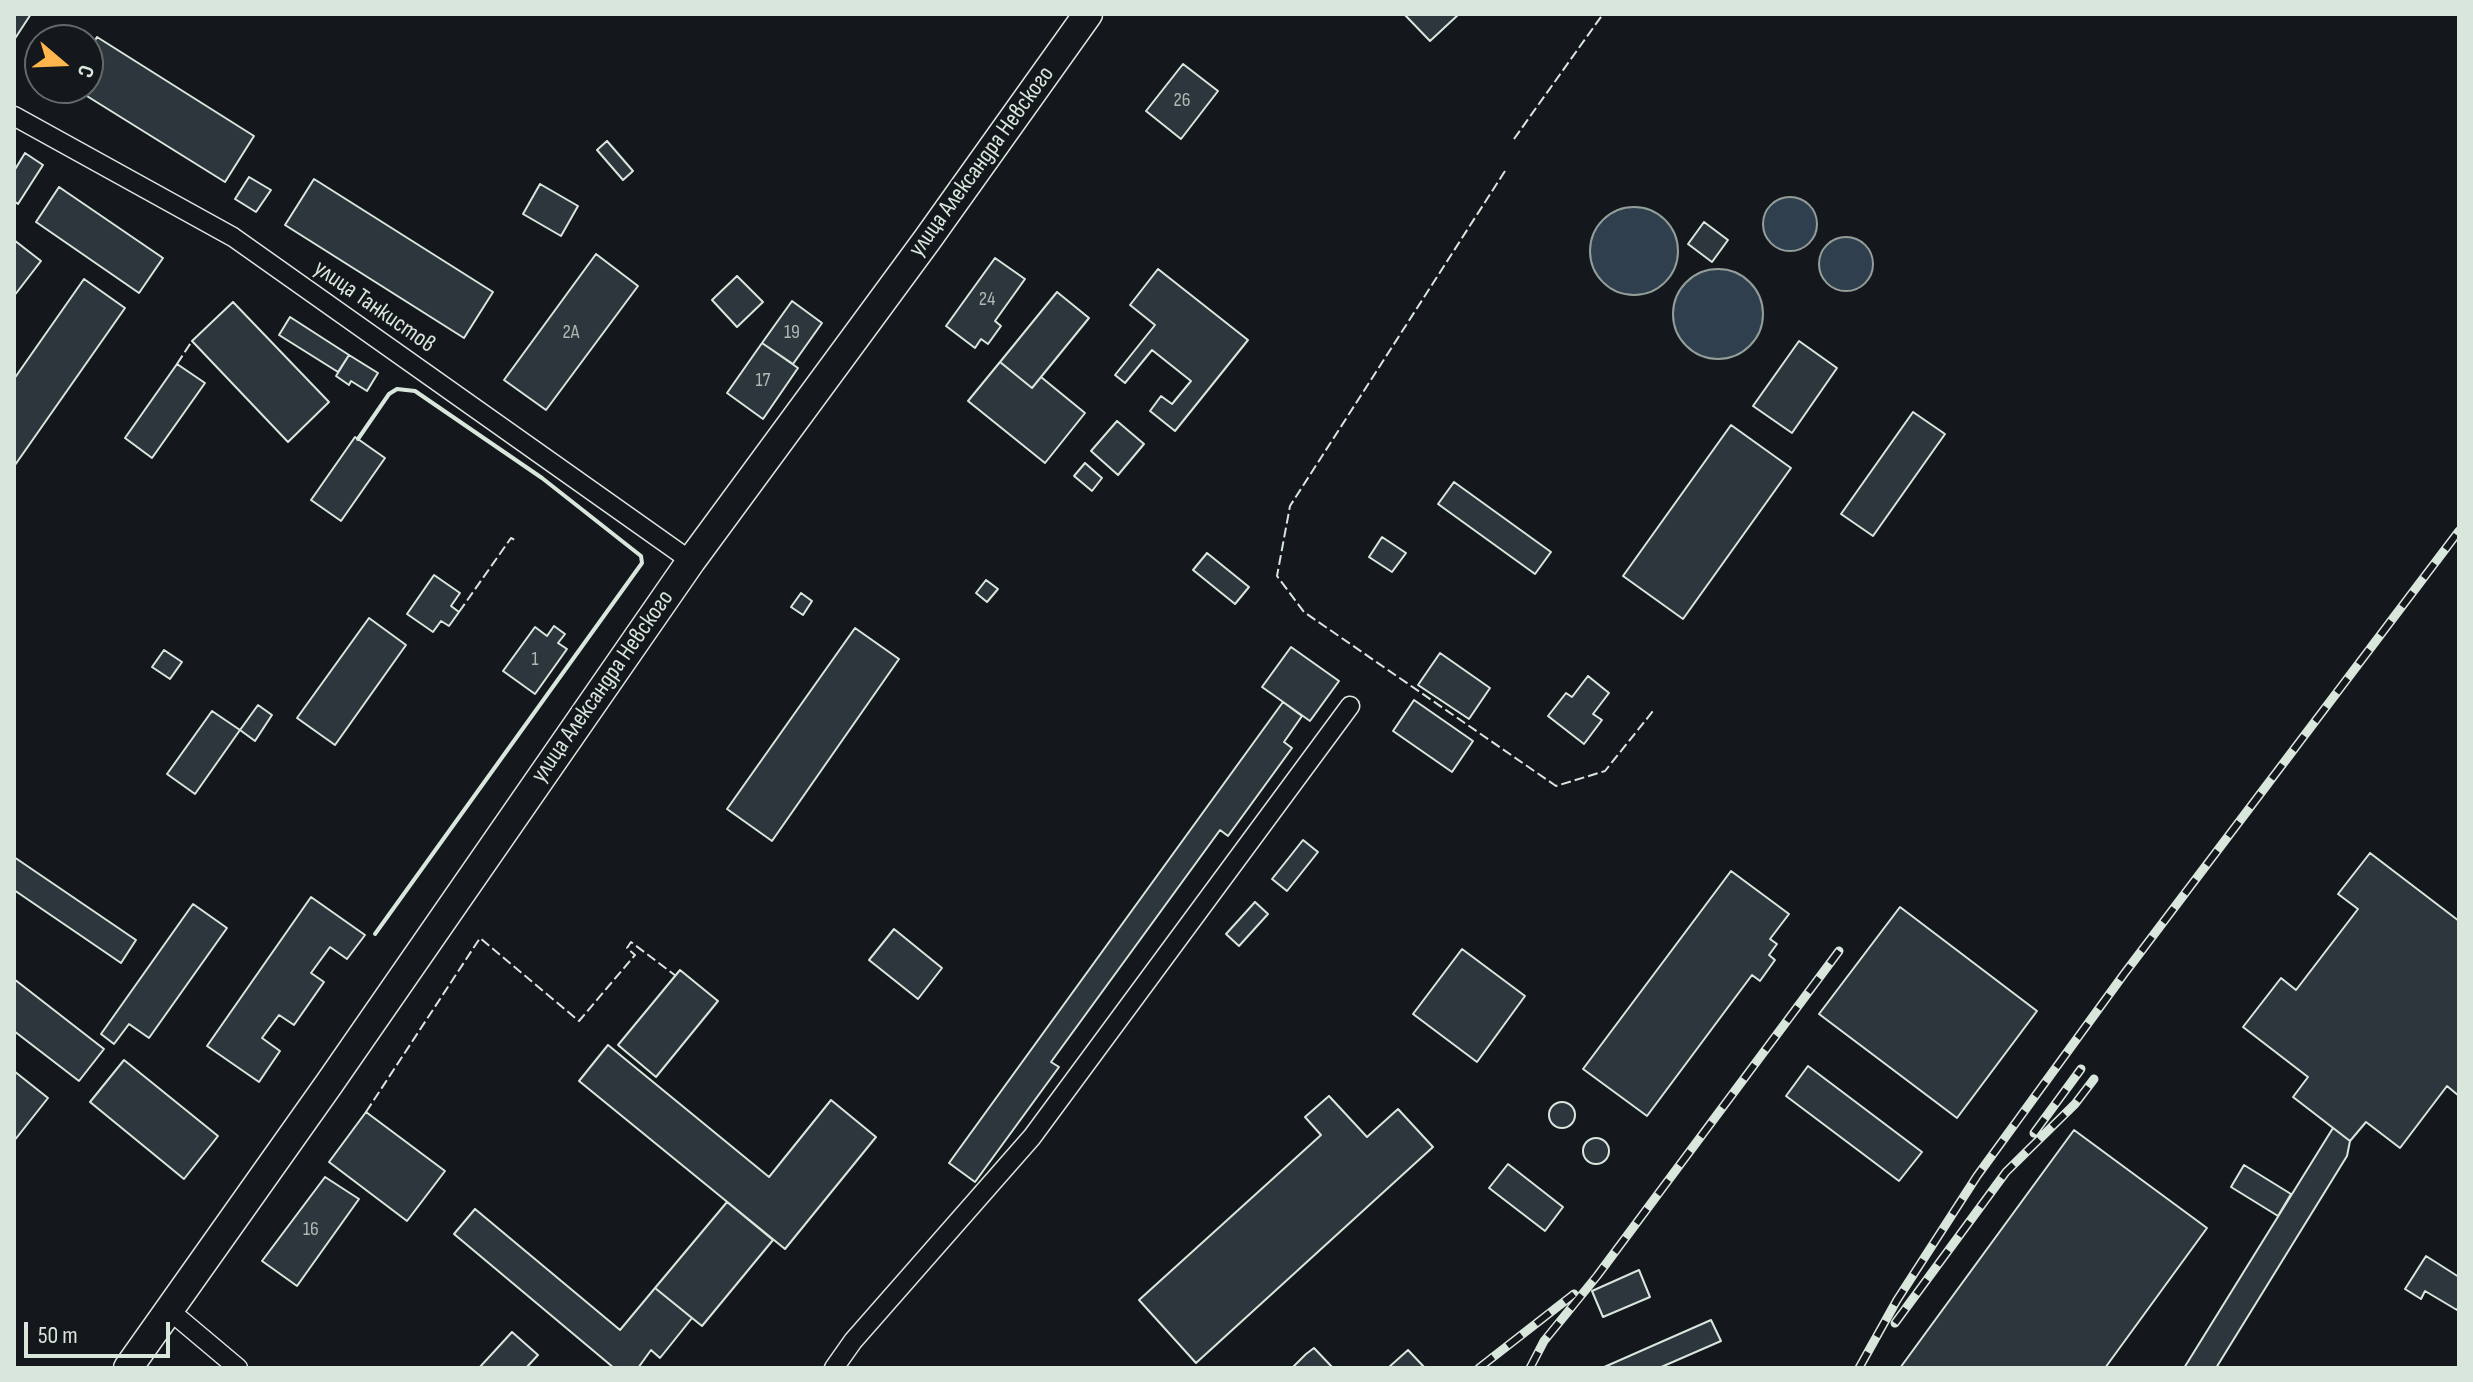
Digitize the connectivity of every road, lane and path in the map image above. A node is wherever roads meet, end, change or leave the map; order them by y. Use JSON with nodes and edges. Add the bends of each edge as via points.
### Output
{"nodes":[{"id":1,"x":1088,"y":14,"type":"edge"},
{"id":2,"x":14,"y":116,"type":"edge"},
{"id":3,"x":691,"y":561,"type":"junction"},
{"id":4,"x":1350,"y":706,"type":"dead end"},
{"id":5,"x":169,"y":1310,"type":"junction"},
{"id":6,"x":128,"y":1368,"type":"edge"},
{"id":7,"x":238,"y":1368,"type":"edge"},
{"id":8,"x":834,"y":1368,"type":"edge"}],
"edges":[{"from":1,"to":3,"type":"main road","name":"улица Александра Невского"},
{"from":2,"to":3,"type":"street","name":"улица Танкистов","via":[[233,237]]},
{"from":3,"to":5,"type":"main road","name":"улица Александра Невского"},
{"from":4,"to":8,"type":"street","via":[[1032,1137]]},
{"from":5,"to":6,"type":"main road","name":"улица Александра Невского"},
{"from":5,"to":7,"type":"street"}]}
